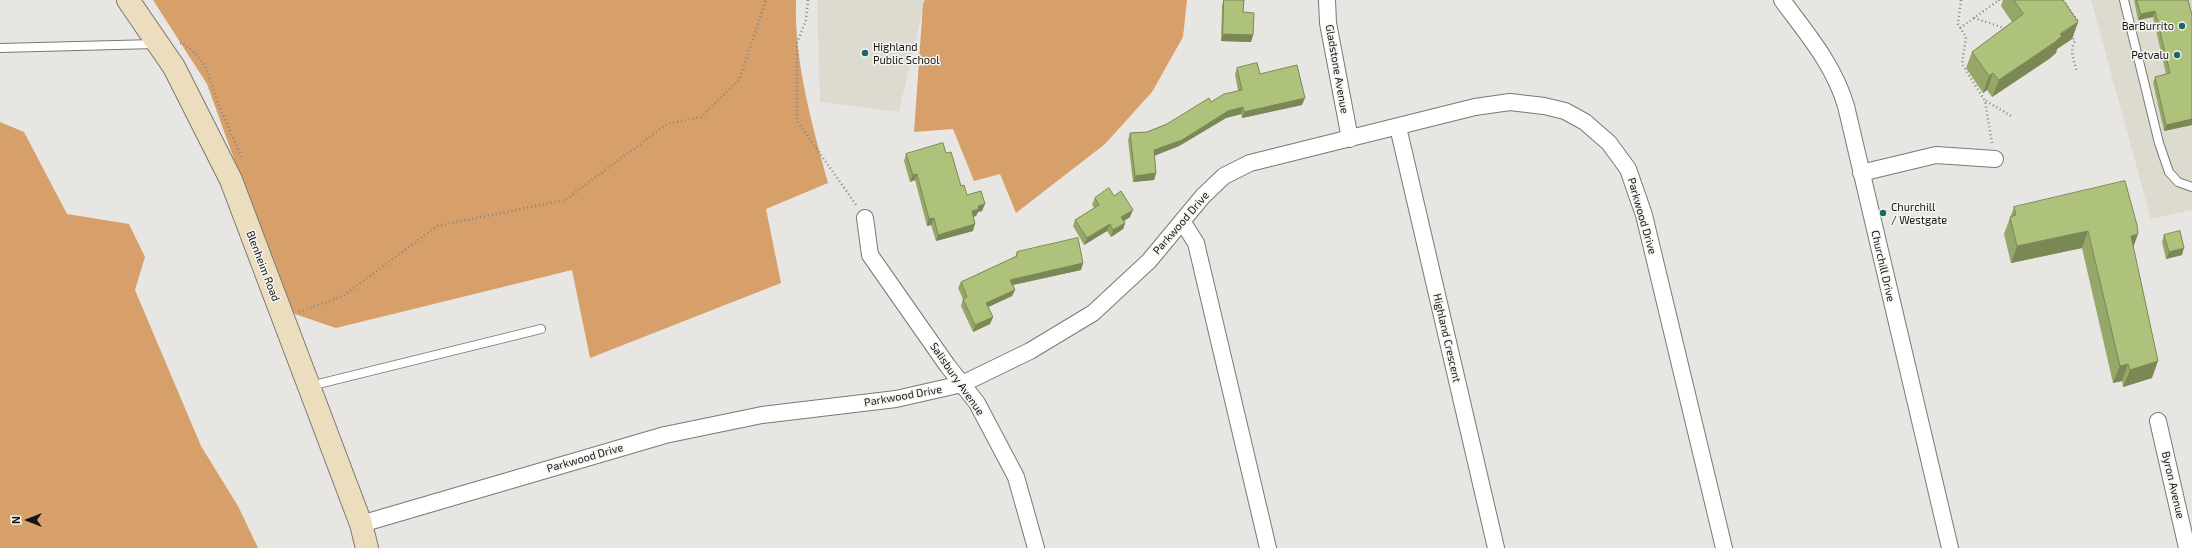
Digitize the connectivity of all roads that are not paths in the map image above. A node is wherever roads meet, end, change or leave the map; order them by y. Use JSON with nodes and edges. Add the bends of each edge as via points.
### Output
{"nodes":[{"id":1,"x":128,"y":0,"type":"edge"},
{"id":2,"x":1327,"y":0,"type":"edge"},
{"id":3,"x":1782,"y":0,"type":"edge"},
{"id":4,"x":2124,"y":0,"type":"edge"},
{"id":5,"x":158,"y":44,"type":"junction"},
{"id":6,"x":0,"y":48,"type":"edge"},
{"id":7,"x":1398,"y":127,"type":"junction"},
{"id":8,"x":1350,"y":139,"type":"junction"},
{"id":9,"x":1995,"y":159,"type":"road end"},
{"id":10,"x":1861,"y":173,"type":"junction"},
{"id":11,"x":2192,"y":187,"type":"edge"},
{"id":12,"x":865,"y":218,"type":"road end"},
{"id":13,"x":1182,"y":221,"type":"junction"},
{"id":14,"x":541,"y":329,"type":"dead end"},
{"id":15,"x":962,"y":384,"type":"junction"},
{"id":16,"x":309,"y":386,"type":"junction"},
{"id":17,"x":2158,"y":421,"type":"dead end"},
{"id":18,"x":361,"y":524,"type":"junction"},
{"id":19,"x":2188,"y":539,"type":"edge"},
{"id":20,"x":1946,"y":547,"type":"edge"},
{"id":21,"x":367,"y":548,"type":"edge"},
{"id":22,"x":1036,"y":548,"type":"edge"},
{"id":23,"x":1268,"y":548,"type":"edge"},
{"id":24,"x":1496,"y":548,"type":"edge"},
{"id":25,"x":1724,"y":548,"type":"edge"}],
"edges":[{"from":1,"to":5,"type":"main road","name":"Blenheim Road"},
{"from":2,"to":8,"type":"street","name":"Gladstone Avenue","via":[[1328,23]]},
{"from":3,"to":10,"type":"street","name":"Churchill Drive","via":[[1837,79],[1846,106]]},
{"from":4,"to":11,"type":"lane","via":[[2159,142],[2169,172],[2178,182]]},
{"from":5,"to":6,"type":"lane"},
{"from":5,"to":16,"type":"main road","name":"Blenheim Road","via":[[174,67],[231,180]]},
{"from":7,"to":8,"type":"street","name":"Parkwood Drive"},
{"from":7,"to":24,"type":"street","name":"Highland Crescent"},
{"from":7,"to":25,"type":"street","name":"Parkwood Drive","via":[[1475,107],[1510,102],[1565,111],[1585,122],[1609,143],[1628,168],[1644,215]]},
{"from":8,"to":13,"type":"street","name":"Parkwood Drive","via":[[1244,166],[1224,176]]},
{"from":9,"to":10,"type":"street","via":[[1936,155]]},
{"from":10,"to":20,"type":"street","name":"Churchill Drive"},
{"from":12,"to":15,"type":"street","name":"Salisbury Avenue","via":[[870,255]]},
{"from":13,"to":15,"type":"street","name":"Parkwood Drive","via":[[1149,261],[1093,313],[1030,351]]},
{"from":13,"to":23,"type":"street","via":[[1196,243]]},
{"from":14,"to":16,"type":"lane"},
{"from":15,"to":18,"type":"street","name":"Parkwood Drive","via":[[896,399],[762,415],[665,435]]},
{"from":15,"to":22,"type":"street","name":"Salisbury Avenue","via":[[977,403],[1016,478]]},
{"from":16,"to":18,"type":"main road","name":"Blenheim Road"},
{"from":17,"to":19,"type":"street","name":"Byron Avenue"},
{"from":18,"to":21,"type":"main road","name":"Blenheim Road"}]}
